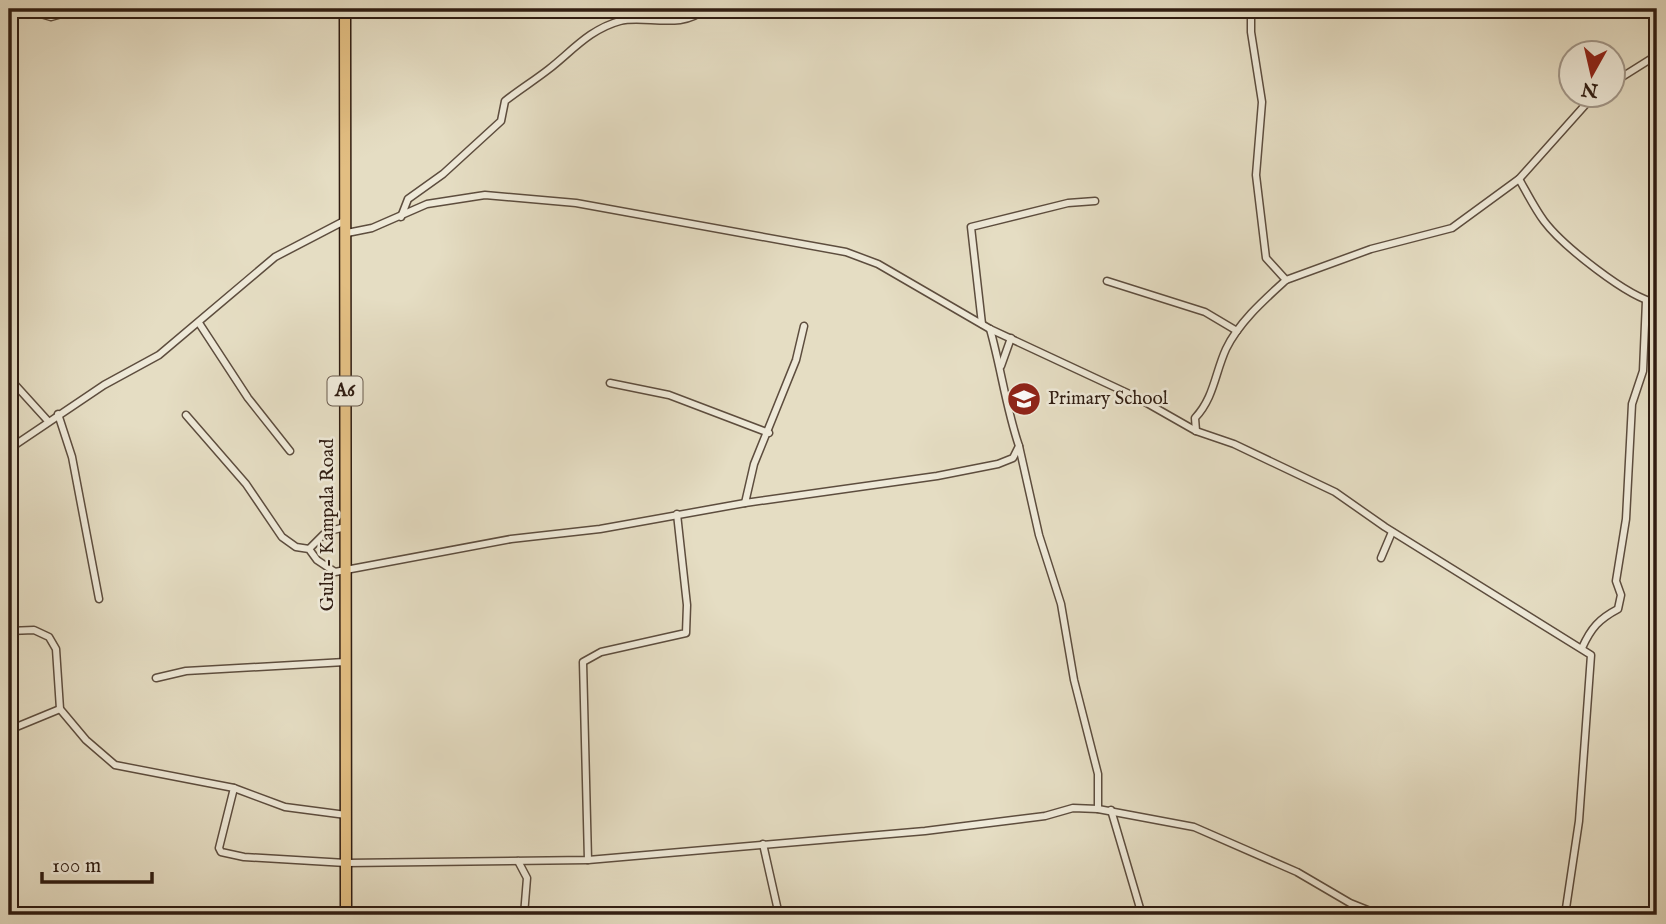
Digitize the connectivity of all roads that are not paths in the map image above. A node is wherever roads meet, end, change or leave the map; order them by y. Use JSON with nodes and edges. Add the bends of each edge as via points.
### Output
{"nodes":[{"id":1,"x":24,"y":9,"type":"edge"},
{"id":2,"x":79,"y":9,"type":"edge"},
{"id":3,"x":345,"y":9,"type":"edge"},
{"id":4,"x":704,"y":9,"type":"edge"},
{"id":5,"x":1251,"y":9,"type":"edge"},
{"id":6,"x":1657,"y":55,"type":"edge"},
{"id":7,"x":1628,"y":73,"type":"edge"},
{"id":8,"x":1582,"y":108,"type":"edge"},
{"id":9,"x":1519,"y":179,"type":"junction"},
{"id":10,"x":1095,"y":201,"type":"dead end"},
{"id":11,"x":401,"y":217,"type":"junction"},
{"id":12,"x":348,"y":219,"type":"junction"},
{"id":13,"x":348,"y":233,"type":"junction"},
{"id":14,"x":1286,"y":280,"type":"junction"},
{"id":15,"x":1107,"y":281,"type":"dead end"},
{"id":16,"x":1646,"y":301,"type":"junction"},
{"id":17,"x":1657,"y":303,"type":"edge"},
{"id":18,"x":198,"y":323,"type":"junction"},
{"id":19,"x":982,"y":324,"type":"junction"},
{"id":20,"x":804,"y":326,"type":"dead end"},
{"id":21,"x":990,"y":329,"type":"junction"},
{"id":22,"x":1237,"y":331,"type":"junction"},
{"id":23,"x":1011,"y":338,"type":"junction"},
{"id":24,"x":1000,"y":367,"type":"junction"},
{"id":25,"x":9,"y":378,"type":"edge"},
{"id":26,"x":610,"y":383,"type":"dead end"},
{"id":27,"x":58,"y":414,"type":"junction"},
{"id":28,"x":186,"y":415,"type":"dead end"},
{"id":29,"x":1178,"y":418,"type":"junction"},
{"id":30,"x":1195,"y":418,"type":"junction"},
{"id":31,"x":48,"y":421,"type":"junction"},
{"id":32,"x":1196,"y":431,"type":"junction"},
{"id":33,"x":769,"y":433,"type":"junction"},
{"id":34,"x":1019,"y":446,"type":"junction"},
{"id":35,"x":9,"y":449,"type":"edge"},
{"id":36,"x":290,"y":451,"type":"dead end"},
{"id":37,"x":746,"y":503,"type":"junction"},
{"id":38,"x":677,"y":514,"type":"junction"},
{"id":39,"x":345,"y":527,"type":"junction"},
{"id":40,"x":1392,"y":532,"type":"junction"},
{"id":41,"x":309,"y":549,"type":"junction"},
{"id":42,"x":1381,"y":558,"type":"dead end"},
{"id":43,"x":345,"y":570,"type":"junction"},
{"id":44,"x":99,"y":598,"type":"dead end"},
{"id":45,"x":9,"y":631,"type":"edge"},
{"id":46,"x":1582,"y":648,"type":"junction"},
{"id":47,"x":345,"y":663,"type":"junction"},
{"id":48,"x":156,"y":678,"type":"dead end"},
{"id":49,"x":60,"y":709,"type":"junction"},
{"id":50,"x":9,"y":730,"type":"edge"},
{"id":51,"x":234,"y":788,"type":"junction"},
{"id":52,"x":1098,"y":808,"type":"junction"},
{"id":53,"x":1111,"y":810,"type":"junction"},
{"id":54,"x":346,"y":814,"type":"junction"},
{"id":55,"x":763,"y":844,"type":"junction"},
{"id":56,"x":588,"y":860,"type":"junction"},
{"id":57,"x":518,"y":861,"type":"junction"},
{"id":58,"x":346,"y":863,"type":"junction"},
{"id":59,"x":346,"y":915,"type":"edge"},
{"id":60,"x":524,"y":915,"type":"edge"},
{"id":61,"x":779,"y":915,"type":"edge"},
{"id":62,"x":1142,"y":915,"type":"edge"},
{"id":63,"x":1380,"y":915,"type":"edge"},
{"id":64,"x":1564,"y":915,"type":"edge"}],
"edges":[{"from":1,"to":2,"type":"street","via":[[51,17]]},
{"from":3,"to":12,"type":"main road","name":"Gulu - Kampala Road","number":"A6"},
{"from":4,"to":11,"type":"street","via":[[677,19],[623,20],[600,28],[573,46],[505,101],[501,121],[408,199]]},
{"from":5,"to":14,"type":"street","via":[[1262,102],[1256,175],[1266,258]]},
{"from":6,"to":7,"type":"street"},
{"from":8,"to":9,"type":"street"},
{"from":9,"to":14,"type":"street","via":[[1452,228]]},
{"from":9,"to":16,"type":"street","via":[[1545,223],[1616,286]]},
{"from":10,"to":19,"type":"street","via":[[971,227]]},
{"from":11,"to":13,"type":"street"},
{"from":11,"to":19,"type":"street","via":[[427,204],[485,195],[576,203],[799,243],[878,264]]},
{"from":12,"to":13,"type":"main road","name":"Gulu - Kampala Road","number":"A6"},
{"from":12,"to":18,"type":"street","via":[[275,257]]},
{"from":13,"to":39,"type":"main road","name":"Gulu - Kampala Road","number":"A6"},
{"from":14,"to":22,"type":"street"},
{"from":15,"to":22,"type":"street","via":[[1205,312]]},
{"from":16,"to":17,"type":"street"},
{"from":16,"to":46,"type":"street","via":[[1643,371],[1632,404],[1626,519],[1616,582],[1621,595],[1618,609],[1591,628]]},
{"from":18,"to":27,"type":"street","via":[[159,355]]},
{"from":18,"to":36,"type":"street"},
{"from":19,"to":21,"type":"street"},
{"from":20,"to":33,"type":"street"},
{"from":21,"to":23,"type":"street"},
{"from":21,"to":24,"type":"street"},
{"from":22,"to":30,"type":"street","via":[[1207,405]]},
{"from":23,"to":24,"type":"street"},
{"from":23,"to":29,"type":"street"},
{"from":24,"to":34,"type":"street","via":[[1005,404]]},
{"from":25,"to":31,"type":"street"},
{"from":26,"to":33,"type":"street","via":[[668,395]]},
{"from":27,"to":31,"type":"street"},
{"from":27,"to":44,"type":"street","via":[[72,457]]},
{"from":28,"to":41,"type":"street","via":[[239,476],[282,537]]},
{"from":29,"to":30,"type":"street"},
{"from":29,"to":32,"type":"street"},
{"from":30,"to":32,"type":"street"},
{"from":31,"to":35,"type":"street"},
{"from":32,"to":40,"type":"street","via":[[1335,492]]},
{"from":33,"to":37,"type":"street","via":[[754,464]]},
{"from":34,"to":37,"type":"street","via":[[1013,458],[998,464]]},
{"from":34,"to":52,"type":"street","via":[[1039,535],[1061,604],[1098,774]]},
{"from":37,"to":38,"type":"street"},
{"from":38,"to":43,"type":"street","via":[[600,529],[511,538]]},
{"from":38,"to":56,"type":"street","via":[[686,633],[601,652],[583,662]]},
{"from":39,"to":41,"type":"street","via":[[326,532]]},
{"from":39,"to":43,"type":"main road","name":"Gulu - Kampala Road","number":"A6"},
{"from":40,"to":42,"type":"street"},
{"from":40,"to":46,"type":"street"},
{"from":41,"to":43,"type":"street","via":[[335,572]]},
{"from":43,"to":47,"type":"main road","name":"Gulu - Kampala Road","number":"A6"},
{"from":45,"to":49,"type":"street","via":[[34,630],[49,637],[56,649]]},
{"from":46,"to":64,"type":"street","via":[[1591,655],[1579,821]]},
{"from":47,"to":48,"type":"street","via":[[186,671]]},
{"from":47,"to":54,"type":"main road","name":"Gulu - Kampala Road","number":"A6"},
{"from":49,"to":50,"type":"street"},
{"from":49,"to":51,"type":"street","via":[[114,765]]},
{"from":51,"to":54,"type":"street","via":[[285,807]]},
{"from":51,"to":58,"type":"street","via":[[221,852]]},
{"from":52,"to":53,"type":"street"},
{"from":52,"to":55,"type":"street","via":[[925,831]]},
{"from":53,"to":62,"type":"street"},
{"from":53,"to":63,"type":"street","via":[[1194,827]]},
{"from":54,"to":58,"type":"main road","name":"Gulu - Kampala Road","number":"A6"},
{"from":55,"to":56,"type":"street"},
{"from":55,"to":61,"type":"street"},
{"from":56,"to":57,"type":"street"},
{"from":57,"to":58,"type":"street"},
{"from":57,"to":60,"type":"street","via":[[527,878]]},
{"from":58,"to":59,"type":"main road","name":"Gulu - Kampala Road","number":"A6"}]}
